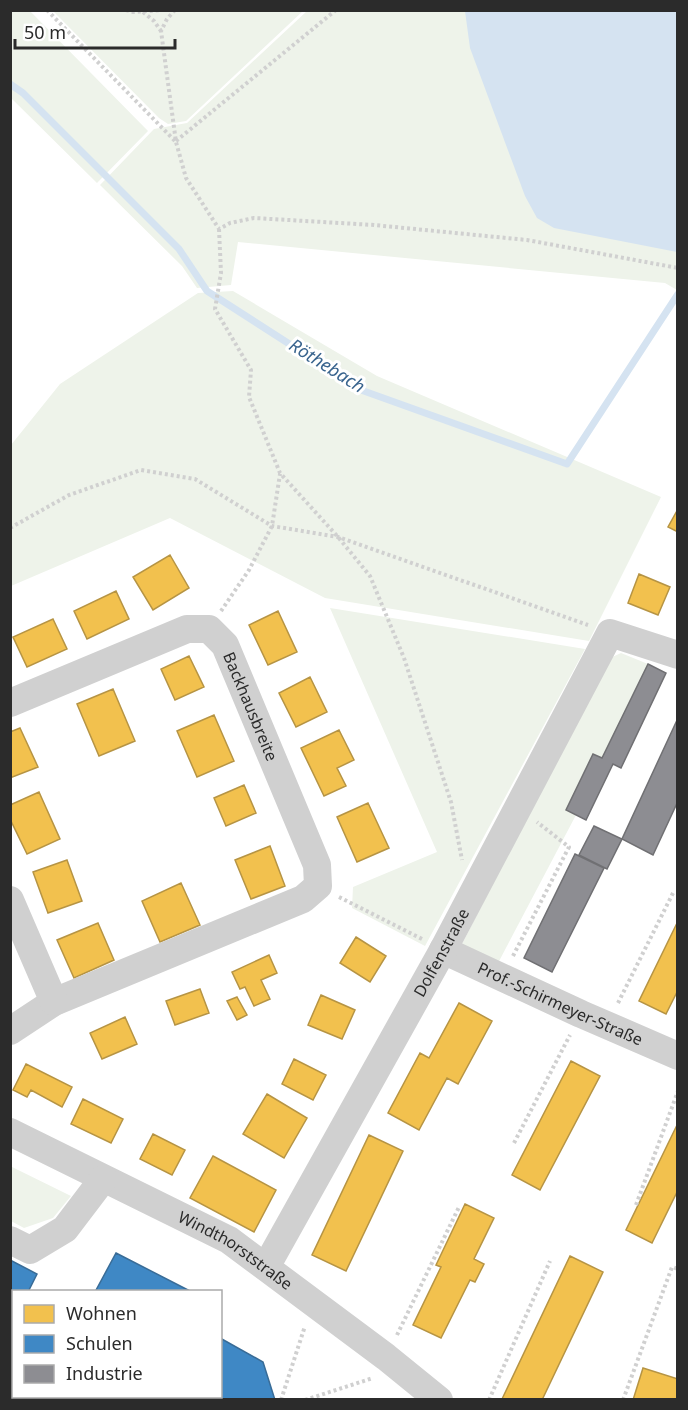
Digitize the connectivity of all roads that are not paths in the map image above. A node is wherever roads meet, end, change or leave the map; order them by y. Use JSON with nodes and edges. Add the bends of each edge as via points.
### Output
{"nodes":[{"id":1,"x":678,"y":655,"type":"edge"},
{"id":2,"x":10,"y":703,"type":"edge"},
{"id":3,"x":10,"y":900,"type":"edge"},
{"id":4,"x":443,"y":950,"type":"junction"},
{"id":5,"x":54,"y":1002,"type":"junction"},
{"id":6,"x":10,"y":1031,"type":"edge"},
{"id":7,"x":678,"y":1056,"type":"edge"},
{"id":8,"x":10,"y":1132,"type":"edge"},
{"id":9,"x":103,"y":1179,"type":"junction"},
{"id":10,"x":10,"y":1240,"type":"edge"},
{"id":11,"x":266,"y":1268,"type":"junction"},
{"id":12,"x":439,"y":1400,"type":"edge"}],
"edges":[{"from":1,"to":4,"type":"street","name":"Dolfenstraße","via":[[610,633]]},
{"from":2,"to":5,"type":"street","name":"Backhausbreite","via":[[187,630],[209,629],[225,645],[317,866],[318,886],[303,899]]},
{"from":3,"to":5,"type":"street"},
{"from":4,"to":7,"type":"street","name":"Prof.-Schirmeyer-Straße"},
{"from":4,"to":11,"type":"street","name":"Dolfenstraße"},
{"from":5,"to":6,"type":"street"},
{"from":8,"to":9,"type":"street","name":"Windthorststraße"},
{"from":9,"to":10,"type":"street","via":[[65,1229],[30,1250]]},
{"from":9,"to":11,"type":"street","name":"Windthorststraße","via":[[229,1240]]},
{"from":11,"to":12,"type":"street","name":"Windthorststraße"}]}
